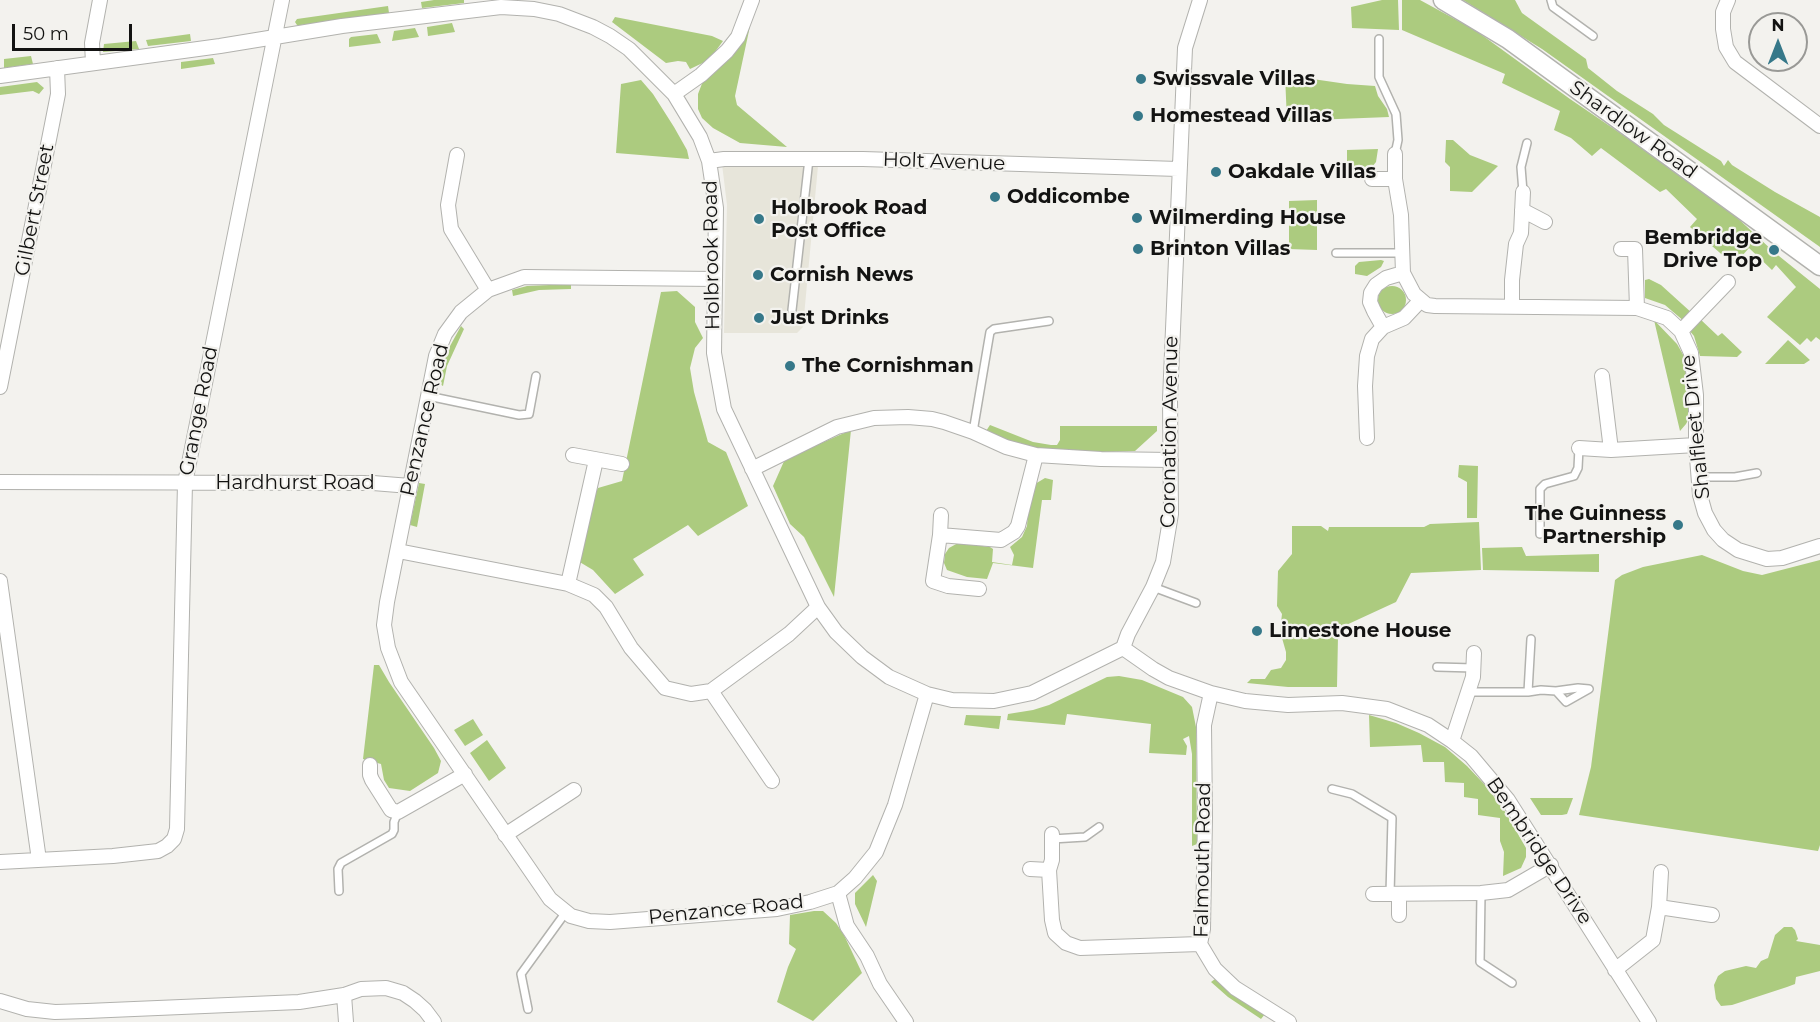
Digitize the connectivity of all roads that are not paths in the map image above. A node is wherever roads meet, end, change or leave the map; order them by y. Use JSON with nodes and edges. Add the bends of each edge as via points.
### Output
{"nodes":[{"id":1,"x":100,"y":0,"type":"edge"},
{"id":2,"x":282,"y":0,"type":"edge"},
{"id":3,"x":752,"y":0,"type":"edge"},
{"id":4,"x":1200,"y":0,"type":"edge"},
{"id":5,"x":1443,"y":0,"type":"edge"},
{"id":6,"x":1551,"y":0,"type":"edge"},
{"id":7,"x":1728,"y":0,"type":"edge"},
{"id":8,"x":500,"y":3,"type":"edge"},
{"id":9,"x":1593,"y":36,"type":"dead end"},
{"id":10,"x":274,"y":37,"type":"junction"},
{"id":11,"x":1379,"y":39,"type":"dead end"},
{"id":12,"x":93,"y":63,"type":"junction"},
{"id":13,"x":57,"y":68,"type":"junction"},
{"id":14,"x":0,"y":76,"type":"edge"},
{"id":15,"x":674,"y":94,"type":"junction"},
{"id":16,"x":1820,"y":126,"type":"edge"},
{"id":17,"x":1527,"y":143,"type":"dead end"},
{"id":18,"x":1395,"y":154,"type":"joint"},
{"id":19,"x":457,"y":155,"type":"dead end"},
{"id":20,"x":809,"y":159,"type":"junction"},
{"id":21,"x":709,"y":161,"type":"junction"},
{"id":22,"x":1178,"y":169,"type":"junction"},
{"id":23,"x":1372,"y":179,"type":"dead end"},
{"id":24,"x":1395,"y":179,"type":"junction"},
{"id":25,"x":1522,"y":192,"type":"joint"},
{"id":26,"x":1522,"y":210,"type":"junction"},
{"id":27,"x":1545,"y":222,"type":"dead end"},
{"id":28,"x":1621,"y":249,"type":"dead end"},
{"id":29,"x":1336,"y":254,"type":"dead end"},
{"id":30,"x":1402,"y":254,"type":"junction"},
{"id":31,"x":1820,"y":266,"type":"edge"},
{"id":32,"x":1403,"y":273,"type":"junction"},
{"id":33,"x":716,"y":279,"type":"junction"},
{"id":34,"x":1728,"y":282,"type":"dead end"},
{"id":35,"x":488,"y":290,"type":"junction"},
{"id":36,"x":1421,"y":300,"type":"junction"},
{"id":37,"x":1512,"y":306,"type":"junction"},
{"id":38,"x":1636,"y":308,"type":"junction"},
{"id":39,"x":792,"y":310,"type":"dead end"},
{"id":40,"x":1049,"y":321,"type":"dead end"},
{"id":41,"x":1383,"y":327,"type":"junction"},
{"id":42,"x":1682,"y":331,"type":"junction"},
{"id":43,"x":536,"y":376,"type":"dead end"},
{"id":44,"x":1602,"y":376,"type":"dead end"},
{"id":45,"x":0,"y":387,"type":"edge"},
{"id":46,"x":428,"y":396,"type":"junction"},
{"id":47,"x":973,"y":432,"type":"junction"},
{"id":48,"x":1367,"y":438,"type":"dead end"},
{"id":49,"x":1696,"y":445,"type":"junction"},
{"id":50,"x":1579,"y":448,"type":"joint"},
{"id":51,"x":1611,"y":450,"type":"junction"},
{"id":52,"x":1036,"y":454,"type":"junction"},
{"id":53,"x":573,"y":455,"type":"dead end"},
{"id":54,"x":596,"y":460,"type":"junction"},
{"id":55,"x":1171,"y":460,"type":"junction"},
{"id":56,"x":622,"y":464,"type":"dead end"},
{"id":57,"x":752,"y":469,"type":"junction"},
{"id":58,"x":1757,"y":474,"type":"dead end"},
{"id":59,"x":1699,"y":477,"type":"junction"},
{"id":60,"x":0,"y":482,"type":"edge"},
{"id":61,"x":184,"y":483,"type":"junction"},
{"id":62,"x":410,"y":486,"type":"junction"},
{"id":63,"x":941,"y":515,"type":"dead end"},
{"id":64,"x":1540,"y":534,"type":"dead end"},
{"id":65,"x":940,"y":535,"type":"junction"},
{"id":66,"x":1820,"y":546,"type":"edge"},
{"id":67,"x":398,"y":551,"type":"junction"},
{"id":68,"x":0,"y":580,"type":"edge"},
{"id":69,"x":568,"y":584,"type":"junction"},
{"id":70,"x":1153,"y":587,"type":"junction"},
{"id":71,"x":979,"y":589,"type":"dead end"},
{"id":72,"x":1196,"y":603,"type":"dead end"},
{"id":73,"x":818,"y":608,"type":"junction"},
{"id":74,"x":1531,"y":639,"type":"dead end"},
{"id":75,"x":1123,"y":648,"type":"junction"},
{"id":76,"x":1474,"y":653,"type":"dead end"},
{"id":77,"x":1437,"y":666,"type":"dead end"},
{"id":78,"x":1474,"y":668,"type":"junction"},
{"id":79,"x":711,"y":691,"type":"junction"},
{"id":80,"x":1556,"y":691,"type":"dead end"},
{"id":81,"x":1469,"y":692,"type":"junction"},
{"id":82,"x":1528,"y":692,"type":"junction"},
{"id":83,"x":1211,"y":693,"type":"junction"},
{"id":84,"x":927,"y":694,"type":"junction"},
{"id":85,"x":1452,"y":741,"type":"junction"},
{"id":86,"x":370,"y":765,"type":"dead end"},
{"id":87,"x":465,"y":774,"type":"junction"},
{"id":88,"x":772,"y":782,"type":"dead end"},
{"id":89,"x":1332,"y":789,"type":"dead end"},
{"id":90,"x":574,"y":790,"type":"dead end"},
{"id":91,"x":399,"y":812,"type":"junction"},
{"id":92,"x":1099,"y":827,"type":"dead end"},
{"id":93,"x":505,"y":836,"type":"junction"},
{"id":94,"x":1052,"y":836,"type":"joint"},
{"id":95,"x":39,"y":860,"type":"junction"},
{"id":96,"x":0,"y":862,"type":"edge"},
{"id":97,"x":1551,"y":865,"type":"junction"},
{"id":98,"x":1030,"y":869,"type":"dead end"},
{"id":99,"x":1049,"y":870,"type":"junction"},
{"id":100,"x":1661,"y":872,"type":"dead end"},
{"id":101,"x":339,"y":891,"type":"dead end"},
{"id":102,"x":838,"y":893,"type":"junction"},
{"id":103,"x":1373,"y":894,"type":"dead end"},
{"id":104,"x":1395,"y":894,"type":"junction"},
{"id":105,"x":1481,"y":894,"type":"junction"},
{"id":106,"x":1659,"y":907,"type":"junction"},
{"id":107,"x":566,"y":912,"type":"junction"},
{"id":108,"x":1399,"y":915,"type":"dead end"},
{"id":109,"x":1712,"y":915,"type":"dead end"},
{"id":110,"x":1200,"y":944,"type":"junction"},
{"id":111,"x":1615,"y":970,"type":"junction"},
{"id":112,"x":1512,"y":982,"type":"dead end"},
{"id":113,"x":344,"y":995,"type":"junction"},
{"id":114,"x":0,"y":1001,"type":"edge"},
{"id":115,"x":528,"y":1009,"type":"dead end"},
{"id":116,"x":27,"y":1016,"type":"edge"},
{"id":117,"x":346,"y":1022,"type":"edge"},
{"id":118,"x":434,"y":1022,"type":"edge"},
{"id":119,"x":906,"y":1022,"type":"edge"},
{"id":120,"x":1289,"y":1022,"type":"edge"},
{"id":121,"x":1649,"y":1022,"type":"edge"}],
"edges":[{"from":1,"to":12,"type":"street","via":[[92,42]]},
{"from":2,"to":10,"type":"street","name":"Grange Road"},
{"from":3,"to":15,"type":"street","via":[[738,37],[727,51]]},
{"from":4,"to":22,"type":"street","name":"Coronation Avenue","via":[[1185,48]]},
{"from":5,"to":31,"type":"street","name":"Shardlow Road","via":[[1508,39]]},
{"from":6,"to":9,"type":"lane","via":[[1553,8]]},
{"from":7,"to":16,"type":"street","via":[[1723,29],[1734,62]]},
{"from":8,"to":10,"type":"street","name":"Holbrook Road"},
{"from":8,"to":15,"type":"street","name":"Holbrook Road","via":[[559,14],[593,27],[629,49]]},
{"from":10,"to":12,"type":"street","name":"Holbrook Road"},
{"from":10,"to":61,"type":"street","name":"Grange Road"},
{"from":11,"to":18,"type":"lane","via":[[1379,77],[1396,114]]},
{"from":12,"to":13,"type":"street","name":"Holbrook Road"},
{"from":13,"to":14,"type":"street","name":"Holbrook Road"},
{"from":13,"to":45,"type":"street","name":"Gilbert Street","via":[[58,94]]},
{"from":15,"to":21,"type":"street","name":"Holbrook Road","via":[[700,137]]},
{"from":17,"to":25,"type":"lane","via":[[1521,167]]},
{"from":18,"to":24,"type":"street"},
{"from":19,"to":35,"type":"street","via":[[448,205],[451,229]]},
{"from":20,"to":21,"type":"street","name":"Holt Avenue"},
{"from":20,"to":22,"type":"street","name":"Holt Avenue"},
{"from":20,"to":39,"type":"lane"},
{"from":21,"to":33,"type":"street","name":"Holbrook Road","via":[[716,208]]},
{"from":22,"to":55,"type":"street","name":"Coronation Avenue"},
{"from":23,"to":24,"type":"street"},
{"from":24,"to":30,"type":"street"},
{"from":25,"to":26,"type":"street"},
{"from":26,"to":27,"type":"street"},
{"from":26,"to":37,"type":"street","via":[[1514,256]]},
{"from":28,"to":38,"type":"street","via":[[1635,249]]},
{"from":29,"to":30,"type":"lane"},
{"from":30,"to":32,"type":"street"},
{"from":32,"to":36,"type":"street"},
{"from":32,"to":41,"type":"street","via":[[1386,278],[1371,293],[1370,302]]},
{"from":33,"to":35,"type":"street","name":"Penzance Road","via":[[524,277]]},
{"from":33,"to":57,"type":"street","name":"Holbrook Road","via":[[714,353],[723,408]]},
{"from":34,"to":42,"type":"street"},
{"from":35,"to":46,"type":"street","name":"Penzance Road","via":[[461,312],[445,334]]},
{"from":36,"to":37,"type":"street","name":"Shalfleet Drive","via":[[1435,306]]},
{"from":36,"to":41,"type":"street","via":[[1404,318]]},
{"from":37,"to":38,"type":"street","name":"Shalfleet Drive"},
{"from":38,"to":42,"type":"street","name":"Shalfleet Drive","via":[[1667,318]]},
{"from":40,"to":47,"type":"lane","via":[[990,332]]},
{"from":41,"to":48,"type":"street","via":[[1372,339],[1367,356]]},
{"from":42,"to":49,"type":"street","name":"Shalfleet Drive","via":[[1691,353]]},
{"from":43,"to":46,"type":"lane","via":[[529,414]]},
{"from":44,"to":51,"type":"street"},
{"from":46,"to":62,"type":"street","name":"Penzance Road"},
{"from":47,"to":52,"type":"street","via":[[1006,447]]},
{"from":47,"to":57,"type":"street","via":[[932,419],[874,418],[827,430]]},
{"from":49,"to":51,"type":"street"},
{"from":49,"to":59,"type":"street","name":"Shalfleet Drive"},
{"from":50,"to":51,"type":"street"},
{"from":50,"to":64,"type":"lane","via":[[1574,476],[1540,489]]},
{"from":52,"to":55,"type":"street"},
{"from":52,"to":65,"type":"street","via":[[1014,532],[1001,540]]},
{"from":53,"to":54,"type":"street"},
{"from":54,"to":56,"type":"street"},
{"from":54,"to":69,"type":"street"},
{"from":55,"to":70,"type":"street","name":"Coronation Avenue","via":[[1168,537]]},
{"from":57,"to":73,"type":"street","name":"Holbrook Road"},
{"from":58,"to":59,"type":"lane"},
{"from":59,"to":66,"type":"street","name":"Shalfleet Drive","via":[[1709,522],[1723,540],[1738,550],[1782,558]]},
{"from":60,"to":61,"type":"street","name":"Hardhurst Road"},
{"from":61,"to":62,"type":"street","name":"Hardhurst Road"},
{"from":61,"to":95,"type":"street","name":"Grange Road","via":[[174,839],[158,851]]},
{"from":62,"to":67,"type":"street","name":"Penzance Road"},
{"from":63,"to":65,"type":"street"},
{"from":65,"to":71,"type":"street","via":[[933,581]]},
{"from":67,"to":69,"type":"street"},
{"from":67,"to":87,"type":"street","name":"Penzance Road","via":[[384,625],[388,648],[401,682]]},
{"from":68,"to":95,"type":"street"},
{"from":69,"to":79,"type":"street","via":[[594,595],[606,607],[631,648],[665,688],[692,694]]},
{"from":70,"to":72,"type":"lane"},
{"from":70,"to":75,"type":"street","name":"Coronation Avenue"},
{"from":73,"to":79,"type":"street"},
{"from":73,"to":84,"type":"street","name":"Holbrook Road","via":[[862,657],[889,677]]},
{"from":74,"to":82,"type":"lane"},
{"from":75,"to":83,"type":"street","name":"Bembridge Drive","via":[[1169,678]]},
{"from":75,"to":84,"type":"street","via":[[1032,693],[994,701],[952,700]]},
{"from":76,"to":78,"type":"street"},
{"from":77,"to":78,"type":"lane"},
{"from":78,"to":81,"type":"street"},
{"from":79,"to":88,"type":"street"},
{"from":80,"to":82,"type":"lane"},
{"from":81,"to":82,"type":"lane"},
{"from":81,"to":85,"type":"street"},
{"from":83,"to":85,"type":"street","name":"Bembridge Drive","via":[[1288,705],[1342,703],[1387,709],[1428,725]]},
{"from":83,"to":110,"type":"street","name":"Falmouth Road","via":[[1204,724]]},
{"from":84,"to":102,"type":"street","name":"Penzance Road","via":[[898,794],[876,852]]},
{"from":85,"to":97,"type":"street","name":"Bembridge Drive","via":[[1471,756],[1508,800]]},
{"from":86,"to":91,"type":"street","via":[[372,780],[391,810]]},
{"from":87,"to":91,"type":"street"},
{"from":87,"to":93,"type":"street","name":"Penzance Road"},
{"from":89,"to":104,"type":"lane","via":[[1352,794],[1392,818]]},
{"from":90,"to":93,"type":"street"},
{"from":91,"to":101,"type":"lane","via":[[392,834],[341,863]]},
{"from":92,"to":94,"type":"lane","via":[[1085,837]]},
{"from":93,"to":107,"type":"street","name":"Penzance Road","via":[[550,899]]},
{"from":94,"to":99,"type":"street"},
{"from":95,"to":96,"type":"street"},
{"from":97,"to":105,"type":"street","via":[[1508,890]]},
{"from":97,"to":111,"type":"street","name":"Bembridge Drive"},
{"from":98,"to":99,"type":"street"},
{"from":99,"to":110,"type":"street","via":[[1055,933],[1066,943],[1080,948]]},
{"from":100,"to":106,"type":"street"},
{"from":102,"to":107,"type":"street","name":"Penzance Road","via":[[777,909],[610,922],[589,921]]},
{"from":102,"to":119,"type":"street","via":[[847,926]]},
{"from":103,"to":104,"type":"street"},
{"from":104,"to":105,"type":"street"},
{"from":104,"to":108,"type":"street"},
{"from":105,"to":112,"type":"lane","via":[[1480,962]]},
{"from":106,"to":109,"type":"street"},
{"from":106,"to":111,"type":"street","via":[[1653,940]]},
{"from":107,"to":115,"type":"lane","via":[[521,974]]},
{"from":110,"to":120,"type":"street","name":"Falmouth Road","via":[[1215,969],[1235,988]]},
{"from":111,"to":121,"type":"street","name":"Bembridge Drive"},
{"from":113,"to":116,"type":"street","via":[[287,1003]]},
{"from":113,"to":117,"type":"street"},
{"from":113,"to":118,"type":"street","via":[[386,988],[415,1001]]},
{"from":114,"to":116,"type":"street"}]}
